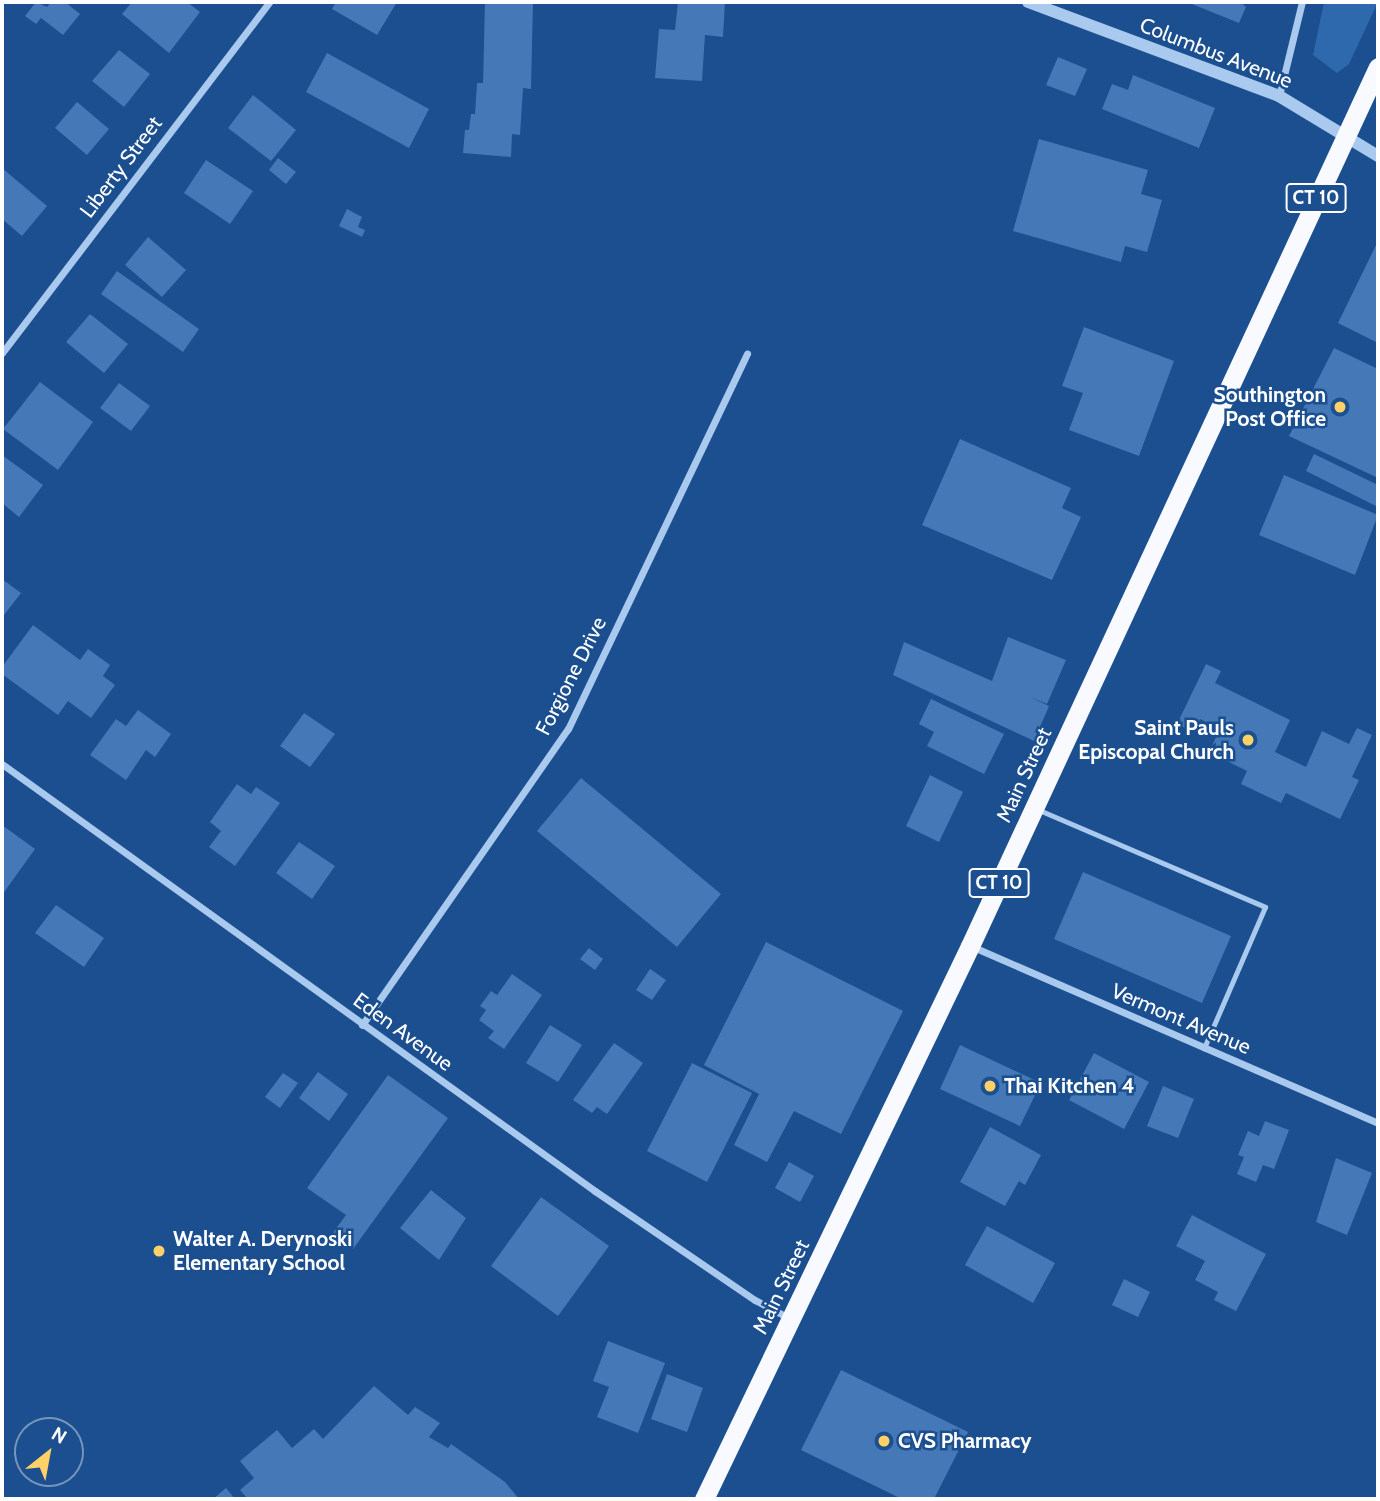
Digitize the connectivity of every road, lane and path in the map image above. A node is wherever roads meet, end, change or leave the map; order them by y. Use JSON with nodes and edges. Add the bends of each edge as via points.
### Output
{"nodes":[{"id":1,"x":269,"y":2,"type":"edge"},
{"id":2,"x":1028,"y":2,"type":"edge"},
{"id":3,"x":1303,"y":2,"type":"edge"},
{"id":4,"x":1378,"y":67,"type":"edge"},
{"id":5,"x":1279,"y":96,"type":"junction"},
{"id":6,"x":1346,"y":133,"type":"junction"},
{"id":7,"x":1378,"y":156,"type":"edge"},
{"id":8,"x":2,"y":353,"type":"edge"},
{"id":9,"x":747,"y":354,"type":"dead end"},
{"id":10,"x":2,"y":764,"type":"edge"},
{"id":11,"x":1034,"y":808,"type":"junction"},
{"id":12,"x":970,"y":946,"type":"junction"},
{"id":13,"x":362,"y":1025,"type":"junction"},
{"id":14,"x":1204,"y":1048,"type":"junction"},
{"id":15,"x":1378,"y":1123,"type":"edge"},
{"id":16,"x":791,"y":1319,"type":"junction"},
{"id":17,"x":704,"y":1499,"type":"edge"}],
"edges":[{"from":1,"to":8,"type":"street","name":"Liberty Street"},
{"from":2,"to":5,"type":"street","name":"Columbus Avenue"},
{"from":3,"to":5,"type":"street"},
{"from":4,"to":6,"type":"highway","name":"Main Street","number":"CT 10"},
{"from":5,"to":6,"type":"street","name":"Columbus Avenue"},
{"from":6,"to":7,"type":"street","name":"Columbus Avenue"},
{"from":6,"to":11,"type":"highway","name":"Main Street","number":"CT 10"},
{"from":9,"to":13,"type":"street","name":"Forgione Drive","via":[[568,729]]},
{"from":10,"to":13,"type":"street","name":"Eden Avenue"},
{"from":11,"to":12,"type":"highway","name":"Main Street","number":"CT 10"},
{"from":11,"to":14,"type":"lane","via":[[1265,907]]},
{"from":12,"to":14,"type":"street","name":"Vermont Avenue"},
{"from":12,"to":16,"type":"highway","name":"Main Street","number":"CT 10"},
{"from":13,"to":16,"type":"street","name":"Eden Avenue","via":[[606,1199],[755,1300]]},
{"from":14,"to":15,"type":"street","name":"Vermont Avenue"},
{"from":16,"to":17,"type":"highway","name":"Main Street","number":"CT 10"}]}
